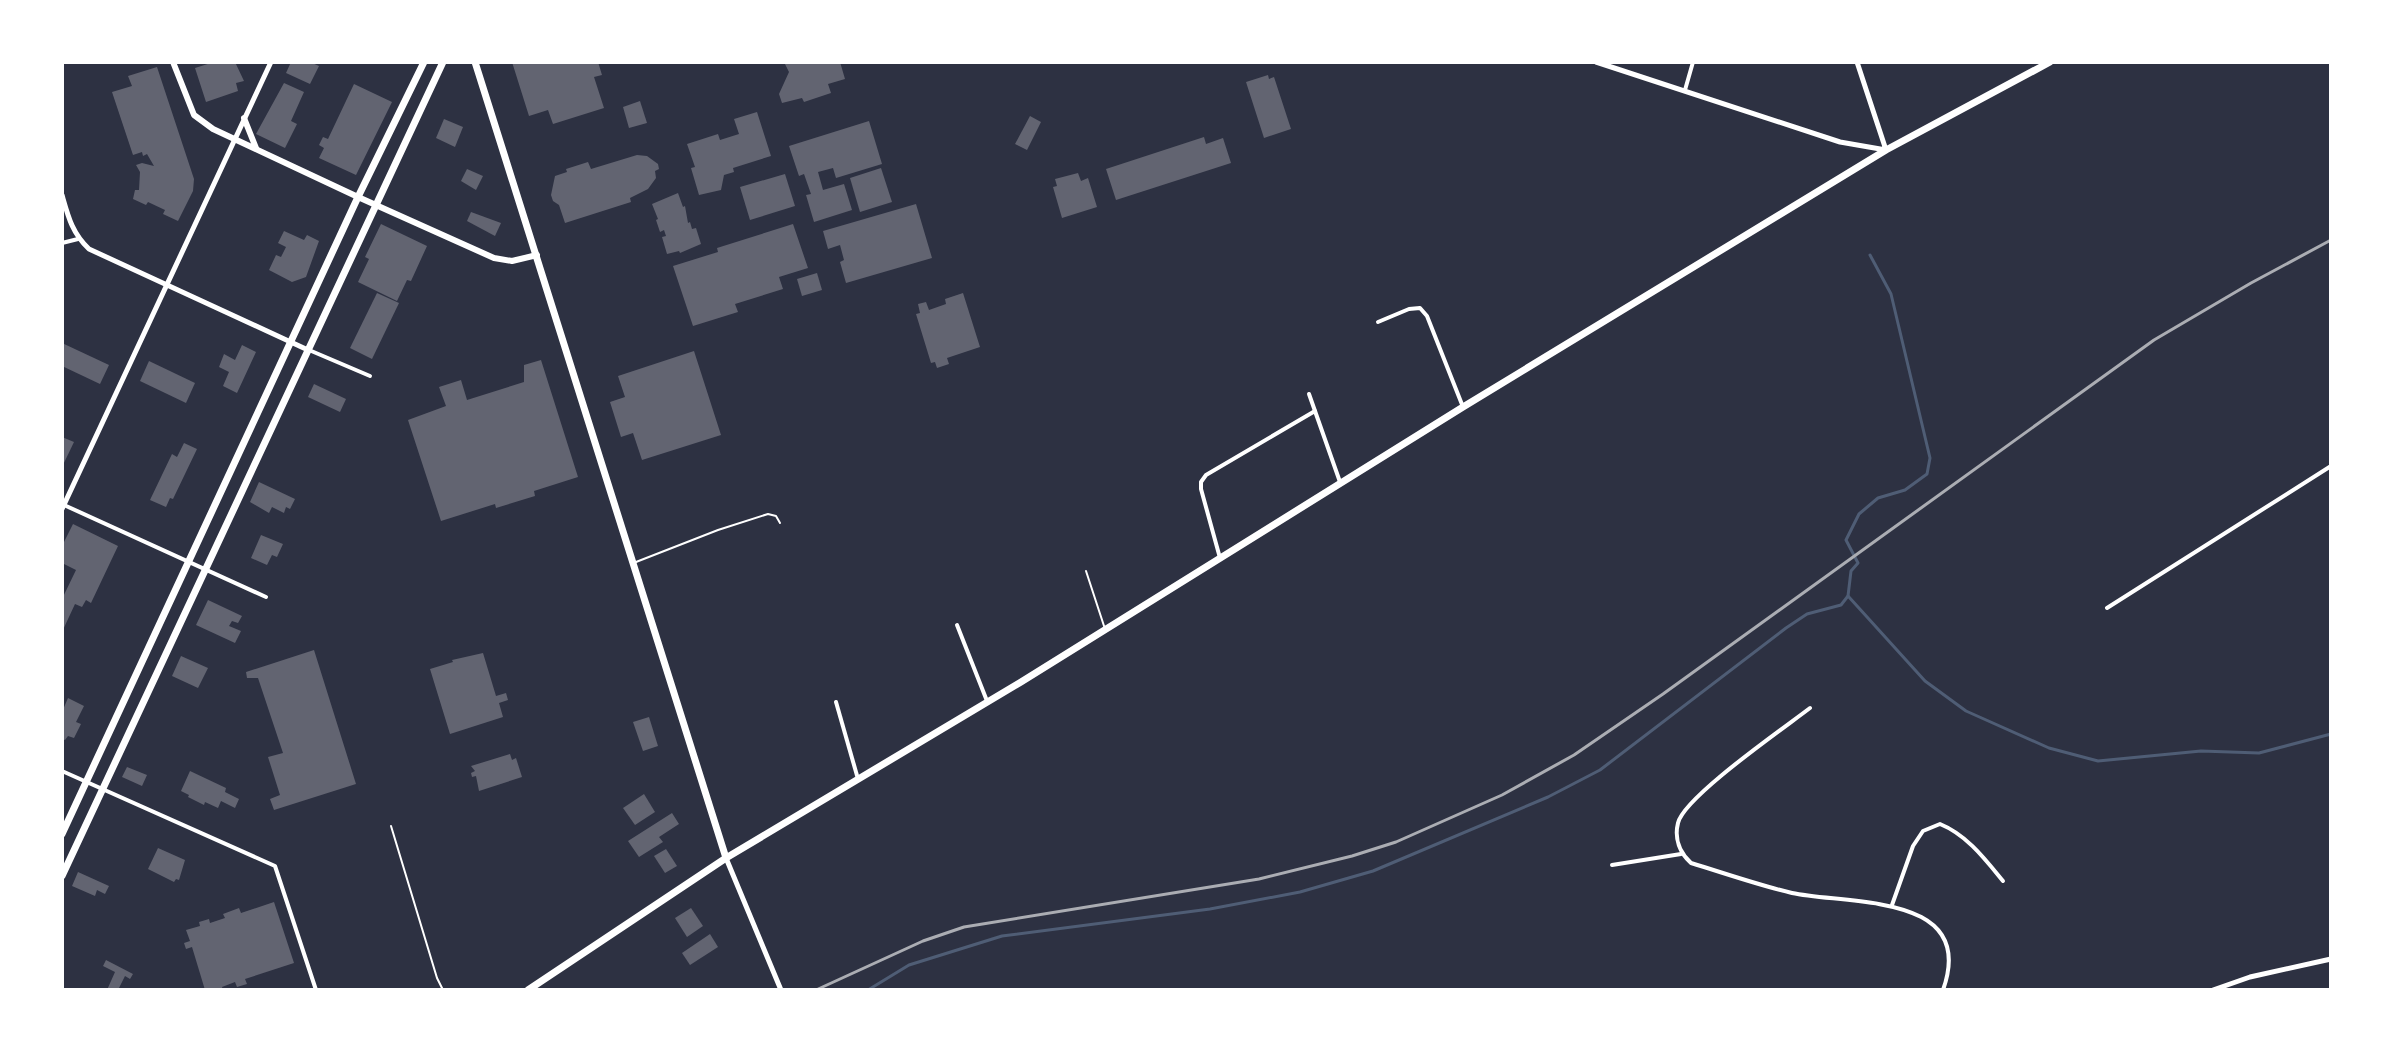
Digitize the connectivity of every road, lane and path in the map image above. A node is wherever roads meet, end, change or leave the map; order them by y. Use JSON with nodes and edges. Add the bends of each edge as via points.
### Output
{"nodes":[{"id":1,"x":173,"y":62,"type":"edge"},
{"id":2,"x":271,"y":62,"type":"edge"},
{"id":3,"x":424,"y":62,"type":"edge"},
{"id":4,"x":443,"y":62,"type":"edge"},
{"id":5,"x":475,"y":62,"type":"edge"},
{"id":6,"x":1596,"y":62,"type":"edge"},
{"id":7,"x":1693,"y":62,"type":"edge"},
{"id":8,"x":1857,"y":62,"type":"edge"},
{"id":9,"x":2050,"y":62,"type":"edge"},
{"id":10,"x":1684,"y":91,"type":"junction"},
{"id":11,"x":244,"y":118,"type":"junction"},
{"id":12,"x":233,"y":139,"type":"junction"},
{"id":13,"x":256,"y":148,"type":"junction"},
{"id":14,"x":1886,"y":150,"type":"junction"},
{"id":15,"x":62,"y":195,"type":"edge"},
{"id":16,"x":358,"y":197,"type":"junction"},
{"id":17,"x":377,"y":206,"type":"junction"},
{"id":18,"x":78,"y":239,"type":"junction"},
{"id":19,"x":62,"y":243,"type":"edge"},
{"id":20,"x":537,"y":255,"type":"junction"},
{"id":21,"x":167,"y":283,"type":"junction"},
{"id":22,"x":1378,"y":322,"type":"dead end"},
{"id":23,"x":291,"y":342,"type":"junction"},
{"id":24,"x":309,"y":350,"type":"junction"},
{"id":25,"x":370,"y":376,"type":"dead end"},
{"id":26,"x":1309,"y":394,"type":"dead end"},
{"id":27,"x":1463,"y":407,"type":"junction"},
{"id":28,"x":1315,"y":411,"type":"junction"},
{"id":29,"x":2331,"y":466,"type":"edge"},
{"id":30,"x":1341,"y":483,"type":"junction"},
{"id":31,"x":63,"y":506,"type":"edge"},
{"id":32,"x":780,"y":523,"type":"dead end"},
{"id":33,"x":1220,"y":558,"type":"junction"},
{"id":34,"x":189,"y":561,"type":"junction"},
{"id":35,"x":632,"y":564,"type":"junction"},
{"id":36,"x":206,"y":568,"type":"junction"},
{"id":37,"x":1086,"y":571,"type":"dead end"},
{"id":38,"x":266,"y":597,"type":"dead end"},
{"id":39,"x":2107,"y":608,"type":"dead end"},
{"id":40,"x":957,"y":625,"type":"dead end"},
{"id":41,"x":1105,"y":630,"type":"junction"},
{"id":42,"x":836,"y":702,"type":"dead end"},
{"id":43,"x":988,"y":703,"type":"junction"},
{"id":44,"x":1810,"y":708,"type":"dead end"},
{"id":45,"x":62,"y":771,"type":"edge"},
{"id":46,"x":858,"y":779,"type":"junction"},
{"id":47,"x":86,"y":782,"type":"junction"},
{"id":48,"x":103,"y":790,"type":"junction"},
{"id":49,"x":391,"y":826,"type":"dead end"},
{"id":50,"x":62,"y":834,"type":"edge"},
{"id":51,"x":1681,"y":854,"type":"junction"},
{"id":52,"x":726,"y":858,"type":"junction"},
{"id":53,"x":1612,"y":865,"type":"dead end"},
{"id":54,"x":62,"y":876,"type":"edge"},
{"id":55,"x":2003,"y":881,"type":"dead end"},
{"id":56,"x":1892,"y":905,"type":"junction"},
{"id":57,"x":2331,"y":959,"type":"edge"},
{"id":58,"x":316,"y":990,"type":"edge"},
{"id":59,"x":443,"y":990,"type":"edge"},
{"id":60,"x":528,"y":990,"type":"edge"},
{"id":61,"x":781,"y":990,"type":"edge"},
{"id":62,"x":1943,"y":990,"type":"edge"},
{"id":63,"x":2213,"y":990,"type":"edge"}],
"edges":[{"from":1,"to":12,"type":"main road","via":[[194,115]]},
{"from":2,"to":11,"type":"street"},
{"from":3,"to":16,"type":"main road"},
{"from":4,"to":17,"type":"main road"},
{"from":5,"to":20,"type":"main road"},
{"from":6,"to":10,"type":"street"},
{"from":7,"to":10,"type":"street"},
{"from":8,"to":14,"type":"street"},
{"from":9,"to":14,"type":"main road"},
{"from":10,"to":14,"type":"street","via":[[1840,142]]},
{"from":11,"to":12,"type":"street"},
{"from":11,"to":13,"type":"main road"},
{"from":12,"to":13,"type":"main road"},
{"from":12,"to":21,"type":"street"},
{"from":13,"to":16,"type":"main road"},
{"from":14,"to":27,"type":"main road"},
{"from":15,"to":18,"type":"street"},
{"from":16,"to":17,"type":"main road"},
{"from":16,"to":23,"type":"main road"},
{"from":17,"to":20,"type":"main road","via":[[494,258],[512,261]]},
{"from":17,"to":24,"type":"main road"},
{"from":18,"to":19,"type":"street"},
{"from":18,"to":21,"type":"street","via":[[89,249]]},
{"from":20,"to":35,"type":"main road"},
{"from":21,"to":23,"type":"street"},
{"from":21,"to":31,"type":"street"},
{"from":22,"to":27,"type":"street","via":[[1420,308]]},
{"from":23,"to":24,"type":"street"},
{"from":23,"to":34,"type":"main road"},
{"from":24,"to":25,"type":"street"},
{"from":24,"to":36,"type":"main road"},
{"from":26,"to":28,"type":"street"},
{"from":27,"to":30,"type":"main road"},
{"from":28,"to":30,"type":"street"},
{"from":28,"to":33,"type":"street","via":[[1201,482]]},
{"from":29,"to":39,"type":"street"},
{"from":30,"to":33,"type":"main road"},
{"from":31,"to":34,"type":"street"},
{"from":32,"to":35,"type":"lane","via":[[768,514]]},
{"from":33,"to":41,"type":"main road"},
{"from":34,"to":36,"type":"street"},
{"from":34,"to":47,"type":"main road"},
{"from":35,"to":52,"type":"main road"},
{"from":36,"to":38,"type":"street"},
{"from":36,"to":48,"type":"main road"},
{"from":37,"to":41,"type":"lane"},
{"from":40,"to":43,"type":"street"},
{"from":41,"to":43,"type":"main road"},
{"from":42,"to":46,"type":"street"},
{"from":43,"to":46,"type":"main road"},
{"from":44,"to":51,"type":"street","via":[[1694,800],[1678,821]]},
{"from":45,"to":47,"type":"street"},
{"from":46,"to":52,"type":"main road"},
{"from":47,"to":48,"type":"street"},
{"from":47,"to":50,"type":"main road"},
{"from":48,"to":54,"type":"main road"},
{"from":48,"to":58,"type":"street","via":[[275,866]]},
{"from":49,"to":59,"type":"lane"},
{"from":51,"to":53,"type":"street"},
{"from":51,"to":56,"type":"street","via":[[1691,863],[1794,893]]},
{"from":52,"to":60,"type":"main road"},
{"from":52,"to":61,"type":"street"},
{"from":55,"to":56,"type":"street","via":[[1981,853],[1940,824],[1923,831],[1913,846]]},
{"from":56,"to":62,"type":"street","via":[[1934,926],[1945,944],[1950,966]]},
{"from":57,"to":63,"type":"street"}]}
